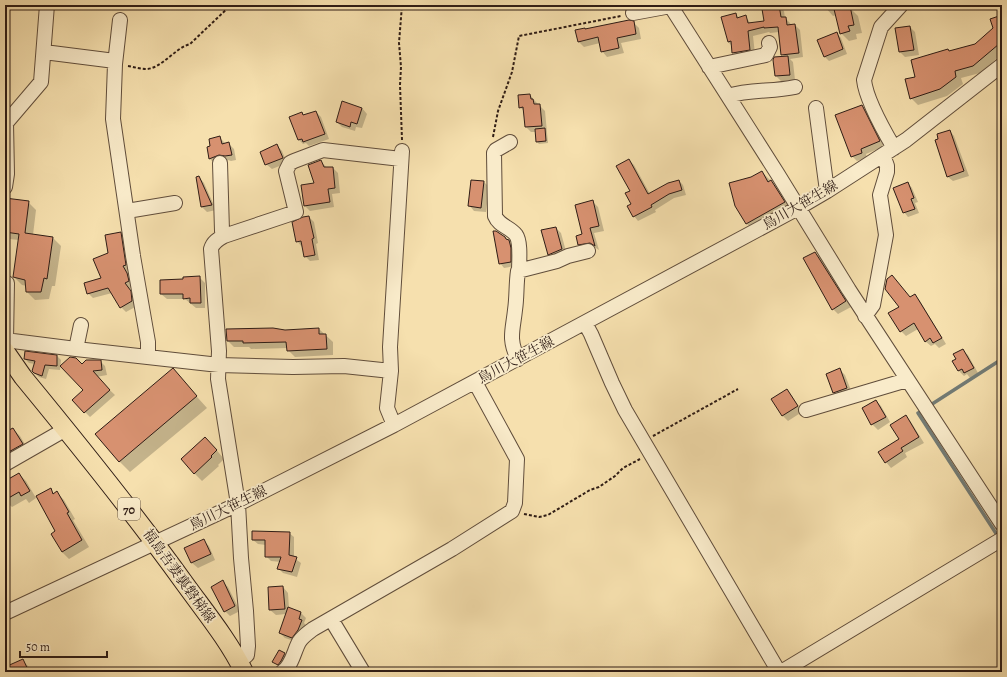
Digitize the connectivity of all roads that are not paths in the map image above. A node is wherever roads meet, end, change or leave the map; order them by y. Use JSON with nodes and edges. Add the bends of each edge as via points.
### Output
{"nodes":[{"id":1,"x":47,"y":5,"type":"edge"},
{"id":2,"x":670,"y":5,"type":"edge"},
{"id":3,"x":901,"y":5,"type":"edge"},
{"id":4,"x":634,"y":13,"type":"road end"},
{"id":5,"x":120,"y":20,"type":"dead end"},
{"id":6,"x":769,"y":43,"type":"dead end"},
{"id":7,"x":44,"y":52,"type":"junction"},
{"id":8,"x":115,"y":63,"type":"junction"},
{"id":9,"x":1002,"y":65,"type":"edge"},
{"id":10,"x":709,"y":67,"type":"junction"},
{"id":11,"x":795,"y":87,"type":"dead end"},
{"id":12,"x":728,"y":96,"type":"junction"},
{"id":13,"x":816,"y":108,"type":"dead end"},
{"id":14,"x":510,"y":142,"type":"dead end"},
{"id":15,"x":888,"y":151,"type":"junction"},
{"id":16,"x":220,"y":162,"type":"dead end"},
{"id":17,"x":5,"y":187,"type":"edge"},
{"id":18,"x":827,"y":191,"type":"junction"},
{"id":19,"x":175,"y":203,"type":"dead end"},
{"id":20,"x":798,"y":208,"type":"junction"},
{"id":21,"x":127,"y":211,"type":"junction"},
{"id":22,"x":224,"y":236,"type":"junction"},
{"id":23,"x":588,"y":251,"type":"dead end"},
{"id":24,"x":519,"y":271,"type":"junction"},
{"id":25,"x":7,"y":284,"type":"dead end"},
{"id":26,"x":865,"y":316,"type":"junction"},
{"id":27,"x":585,"y":323,"type":"junction"},
{"id":28,"x":81,"y":325,"type":"dead end"},
{"id":29,"x":5,"y":344,"type":"edge"},
{"id":30,"x":76,"y":349,"type":"junction"},
{"id":31,"x":148,"y":356,"type":"junction"},
{"id":32,"x":518,"y":359,"type":"junction"},
{"id":33,"x":218,"y":365,"type":"junction"},
{"id":34,"x":391,"y":371,"type":"junction"},
{"id":35,"x":907,"y":380,"type":"junction"},
{"id":36,"x":475,"y":382,"type":"junction"},
{"id":37,"x":806,"y":410,"type":"dead end"},
{"id":38,"x":394,"y":425,"type":"junction"},
{"id":39,"x":66,"y":430,"type":"junction"},
{"id":40,"x":5,"y":464,"type":"edge"},
{"id":41,"x":238,"y":504,"type":"junction"},
{"id":42,"x":1002,"y":524,"type":"edge"},
{"id":43,"x":1002,"y":539,"type":"edge"},
{"id":44,"x":155,"y":542,"type":"junction"},
{"id":45,"x":5,"y":613,"type":"edge"},
{"id":46,"x":331,"y":619,"type":"junction"},
{"id":47,"x":242,"y":667,"type":"edge"},
{"id":48,"x":282,"y":672,"type":"edge"},
{"id":49,"x":362,"y":672,"type":"edge"},
{"id":50,"x":780,"y":672,"type":"edge"}],
"edges":[{"from":1,"to":7,"type":"street"},
{"from":2,"to":4,"type":"street"},
{"from":2,"to":10,"type":"street"},
{"from":3,"to":15,"type":"street","via":[[881,27],[864,80]]},
{"from":5,"to":8,"type":"street"},
{"from":6,"to":10,"type":"street","via":[[766,55]]},
{"from":7,"to":8,"type":"street"},
{"from":7,"to":17,"type":"street","via":[[41,82],[6,123]]},
{"from":8,"to":21,"type":"street","via":[[113,118]]},
{"from":9,"to":15,"type":"street","name":"鳥川大笹生線"},
{"from":10,"to":12,"type":"street"},
{"from":11,"to":12,"type":"street"},
{"from":12,"to":20,"type":"street"},
{"from":13,"to":18,"type":"street"},
{"from":14,"to":24,"type":"street","via":[[494,153],[495,216],[500,224],[518,239]]},
{"from":15,"to":18,"type":"street","name":"鳥川大笹生線"},
{"from":15,"to":26,"type":"street","via":[[887,172],[880,195],[886,235],[872,305]]},
{"from":16,"to":22,"type":"street"},
{"from":18,"to":20,"type":"street","name":"鳥川大笹生線"},
{"from":19,"to":21,"type":"street"},
{"from":20,"to":26,"type":"street"},
{"from":20,"to":27,"type":"street","name":"鳥川大笹生線"},
{"from":21,"to":31,"type":"street","via":[[148,342]]},
{"from":22,"to":33,"type":"street","via":[[218,239],[211,249]]},
{"from":22,"to":34,"type":"street","via":[[296,212],[286,171],[294,161],[323,150],[402,155],[390,347]]},
{"from":23,"to":24,"type":"street"},
{"from":24,"to":32,"type":"street","via":[[512,325],[512,346]]},
{"from":25,"to":29,"type":"street"},
{"from":26,"to":35,"type":"street"},
{"from":27,"to":32,"type":"street","name":"鳥川大笹生線"},
{"from":27,"to":50,"type":"street","via":[[617,395],[646,447]]},
{"from":28,"to":30,"type":"street"},
{"from":29,"to":30,"type":"street"},
{"from":29,"to":39,"type":"main road","name":"福島吾妻裏磐梯線","number":"70","via":[[23,377]]},
{"from":30,"to":31,"type":"street"},
{"from":31,"to":33,"type":"street"},
{"from":32,"to":36,"type":"street","name":"鳥川大笹生線"},
{"from":33,"to":34,"type":"street","via":[[344,366]]},
{"from":33,"to":41,"type":"street"},
{"from":34,"to":38,"type":"street","via":[[387,408]]},
{"from":35,"to":37,"type":"street"},
{"from":35,"to":42,"type":"street"},
{"from":36,"to":38,"type":"street","name":"鳥川大笹生線"},
{"from":36,"to":46,"type":"street","via":[[517,459],[515,507],[452,548]]},
{"from":38,"to":41,"type":"street","name":"鳥川大笹生線"},
{"from":39,"to":40,"type":"street"},
{"from":39,"to":44,"type":"main road","name":"福島吾妻裏磐梯線","number":"70"},
{"from":41,"to":44,"type":"street","name":"鳥川大笹生線"},
{"from":41,"to":47,"type":"street","via":[[248,646]]},
{"from":43,"to":50,"type":"street"},
{"from":44,"to":45,"type":"street","name":"鳥川大笹生線"},
{"from":44,"to":47,"type":"main road","name":"福島吾妻裏磐梯線","number":"70"},
{"from":46,"to":48,"type":"street","via":[[303,637],[289,665]]},
{"from":46,"to":49,"type":"street"}]}
